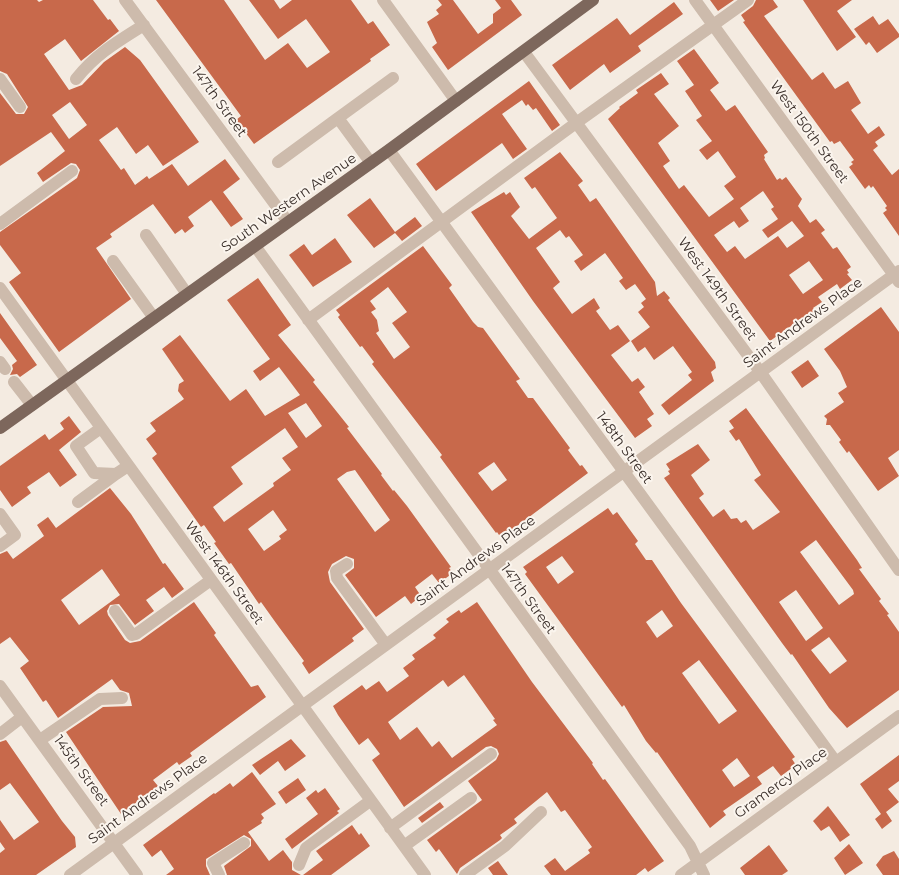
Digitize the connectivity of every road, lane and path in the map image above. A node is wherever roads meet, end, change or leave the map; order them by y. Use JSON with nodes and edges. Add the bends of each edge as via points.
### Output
{"nodes":[{"id":1,"x":125,"y":0,"type":"edge"},
{"id":2,"x":383,"y":0,"type":"edge"},
{"id":3,"x":593,"y":0,"type":"edge"},
{"id":4,"x":695,"y":0,"type":"edge"},
{"id":5,"x":748,"y":0,"type":"edge"},
{"id":6,"x":712,"y":24,"type":"junction"},
{"id":7,"x":144,"y":25,"type":"junction"},
{"id":8,"x":524,"y":52,"type":"junction"},
{"id":9,"x":393,"y":78,"type":"dead end"},
{"id":10,"x":0,"y":79,"type":"edge"},
{"id":11,"x":76,"y":79,"type":"dead end"},
{"id":12,"x":456,"y":101,"type":"junction"},
{"id":13,"x":20,"y":107,"type":"dead end"},
{"id":14,"x":338,"y":118,"type":"junction"},
{"id":15,"x":576,"y":123,"type":"junction"},
{"id":16,"x":389,"y":150,"type":"junction"},
{"id":17,"x":278,"y":162,"type":"dead end"},
{"id":18,"x":371,"y":163,"type":"junction"},
{"id":19,"x":72,"y":171,"type":"dead end"},
{"id":20,"x":288,"y":222,"type":"junction"},
{"id":21,"x":442,"y":223,"type":"junction"},
{"id":22,"x":0,"y":224,"type":"edge"},
{"id":23,"x":146,"y":235,"type":"dead end"},
{"id":24,"x":255,"y":246,"type":"junction"},
{"id":25,"x":113,"y":261,"type":"dead end"},
{"id":26,"x":897,"y":276,"type":"edge"},
{"id":27,"x":187,"y":294,"type":"junction"},
{"id":28,"x":2,"y":296,"type":"edge"},
{"id":29,"x":154,"y":318,"type":"junction"},
{"id":30,"x":308,"y":320,"type":"junction"},
{"id":31,"x":760,"y":373,"type":"junction"},
{"id":32,"x":67,"y":381,"type":"junction"},
{"id":33,"x":14,"y":382,"type":"dead end"},
{"id":34,"x":32,"y":406,"type":"junction"},
{"id":35,"x":0,"y":428,"type":"edge"},
{"id":36,"x":101,"y":428,"type":"junction"},
{"id":37,"x":128,"y":466,"type":"junction"},
{"id":38,"x":623,"y":472,"type":"junction"},
{"id":39,"x":116,"y":474,"type":"junction"},
{"id":40,"x":78,"y":502,"type":"dead end"},
{"id":41,"x":0,"y":514,"type":"edge"},
{"id":42,"x":0,"y":546,"type":"edge"},
{"id":43,"x":347,"y":564,"type":"dead end"},
{"id":44,"x":488,"y":570,"type":"junction"},
{"id":45,"x":899,"y":570,"type":"edge"},
{"id":46,"x":211,"y":580,"type":"junction"},
{"id":47,"x":115,"y":611,"type":"dead end"},
{"id":48,"x":386,"y":645,"type":"junction"},
{"id":49,"x":0,"y":686,"type":"edge"},
{"id":50,"x":122,"y":698,"type":"dead end"},
{"id":51,"x":301,"y":706,"type":"junction"},
{"id":52,"x":22,"y":716,"type":"junction"},
{"id":53,"x":899,"y":716,"type":"edge"},
{"id":54,"x":0,"y":734,"type":"edge"},
{"id":55,"x":40,"y":740,"type":"junction"},
{"id":56,"x":491,"y":754,"type":"dead end"},
{"id":57,"x":836,"y":762,"type":"junction"},
{"id":58,"x":471,"y":798,"type":"dead end"},
{"id":59,"x":370,"y":801,"type":"junction"},
{"id":60,"x":541,"y":812,"type":"dead end"},
{"id":61,"x":390,"y":828,"type":"junction"},
{"id":62,"x":114,"y":843,"type":"junction"},
{"id":63,"x":244,"y":843,"type":"dead end"},
{"id":64,"x":404,"y":846,"type":"junction"},
{"id":65,"x":698,"y":862,"type":"junction"},
{"id":66,"x":299,"y":864,"type":"dead end"},
{"id":67,"x":70,"y":875,"type":"edge"},
{"id":68,"x":137,"y":875,"type":"edge"},
{"id":69,"x":218,"y":875,"type":"edge"},
{"id":70,"x":424,"y":875,"type":"edge"},
{"id":71,"x":465,"y":875,"type":"edge"},
{"id":72,"x":681,"y":875,"type":"edge"},
{"id":73,"x":704,"y":875,"type":"edge"}],
"edges":[{"from":1,"to":7,"type":"street","name":"147th Street"},
{"from":2,"to":12,"type":"street"},
{"from":3,"to":8,"type":"main road","name":"South Western Avenue"},
{"from":4,"to":6,"type":"street","name":"West 150th Street"},
{"from":5,"to":6,"type":"street"},
{"from":6,"to":15,"type":"street"},
{"from":6,"to":26,"type":"street","name":"West 150th Street"},
{"from":7,"to":11,"type":"street","via":[[97,56]]},
{"from":7,"to":20,"type":"street","name":"147th Street"},
{"from":8,"to":12,"type":"main road","name":"South Western Avenue"},
{"from":8,"to":15,"type":"street","name":"West 149th Street"},
{"from":9,"to":14,"type":"street"},
{"from":10,"to":13,"type":"street"},
{"from":12,"to":16,"type":"main road","name":"South Western Avenue"},
{"from":14,"to":17,"type":"street"},
{"from":14,"to":18,"type":"street"},
{"from":15,"to":21,"type":"street"},
{"from":15,"to":31,"type":"street","name":"West 149th Street"},
{"from":16,"to":18,"type":"main road","name":"South Western Avenue"},
{"from":16,"to":21,"type":"street","name":"148th Street"},
{"from":18,"to":20,"type":"main road","name":"South Western Avenue"},
{"from":19,"to":22,"type":"street"},
{"from":20,"to":24,"type":"main road","name":"South Western Avenue"},
{"from":21,"to":30,"type":"street"},
{"from":21,"to":38,"type":"street","name":"148th Street"},
{"from":23,"to":27,"type":"street"},
{"from":24,"to":27,"type":"main road","name":"South Western Avenue"},
{"from":24,"to":30,"type":"street","name":"147th Street"},
{"from":25,"to":29,"type":"street"},
{"from":26,"to":31,"type":"street","name":"Saint Andrews Place"},
{"from":27,"to":29,"type":"main road","name":"South Western Avenue"},
{"from":28,"to":32,"type":"street","name":"West 146th Street"},
{"from":29,"to":32,"type":"main road","name":"South Western Avenue"},
{"from":30,"to":44,"type":"street","name":"147th Street"},
{"from":31,"to":38,"type":"street","name":"Saint Andrews Place"},
{"from":31,"to":45,"type":"street","name":"West 149th Street"},
{"from":32,"to":34,"type":"main road","name":"South Western Avenue"},
{"from":32,"to":36,"type":"street","name":"West 146th Street"},
{"from":33,"to":34,"type":"street"},
{"from":34,"to":35,"type":"main road","name":"South Western Avenue"},
{"from":36,"to":37,"type":"street","name":"West 146th Street"},
{"from":36,"to":39,"type":"street","via":[[76,446],[94,473]]},
{"from":37,"to":39,"type":"street"},
{"from":37,"to":46,"type":"street","name":"West 146th Street"},
{"from":38,"to":44,"type":"street","name":"Saint Andrews Place"},
{"from":38,"to":57,"type":"street","name":"148th Street"},
{"from":39,"to":40,"type":"street"},
{"from":41,"to":42,"type":"street","via":[[15,535]]},
{"from":43,"to":48,"type":"street","via":[[336,571],[337,578]]},
{"from":44,"to":48,"type":"street","name":"Saint Andrews Place"},
{"from":44,"to":65,"type":"street","name":"147th Street","via":[[690,846]]},
{"from":46,"to":47,"type":"street","via":[[136,634],[132,635]]},
{"from":46,"to":51,"type":"street","name":"West 146th Street"},
{"from":48,"to":51,"type":"street","name":"Saint Andrews Place"},
{"from":49,"to":52,"type":"street","name":"145th Street"},
{"from":50,"to":55,"type":"street","via":[[100,699]]},
{"from":51,"to":59,"type":"street","name":"West 146th Street"},
{"from":51,"to":62,"type":"street","name":"Saint Andrews Place"},
{"from":52,"to":54,"type":"street"},
{"from":52,"to":55,"type":"street","name":"145th Street"},
{"from":53,"to":57,"type":"street","name":"Gramercy Place"},
{"from":55,"to":62,"type":"street","name":"145th Street"},
{"from":56,"to":61,"type":"street"},
{"from":57,"to":65,"type":"street","name":"Gramercy Place"},
{"from":58,"to":64,"type":"street"},
{"from":59,"to":61,"type":"street","name":"West 146th Street"},
{"from":59,"to":66,"type":"street","via":[[306,848]]},
{"from":60,"to":71,"type":"street","via":[[505,846]]},
{"from":61,"to":64,"type":"street","name":"West 146th Street"},
{"from":62,"to":67,"type":"street","name":"Saint Andrews Place"},
{"from":62,"to":68,"type":"street","name":"145th Street"},
{"from":63,"to":69,"type":"street","via":[[213,863]]},
{"from":64,"to":70,"type":"street","name":"West 146th Street"},
{"from":65,"to":72,"type":"street","name":"Gramercy Place"},
{"from":65,"to":73,"type":"street","name":"147th Street"}]}
